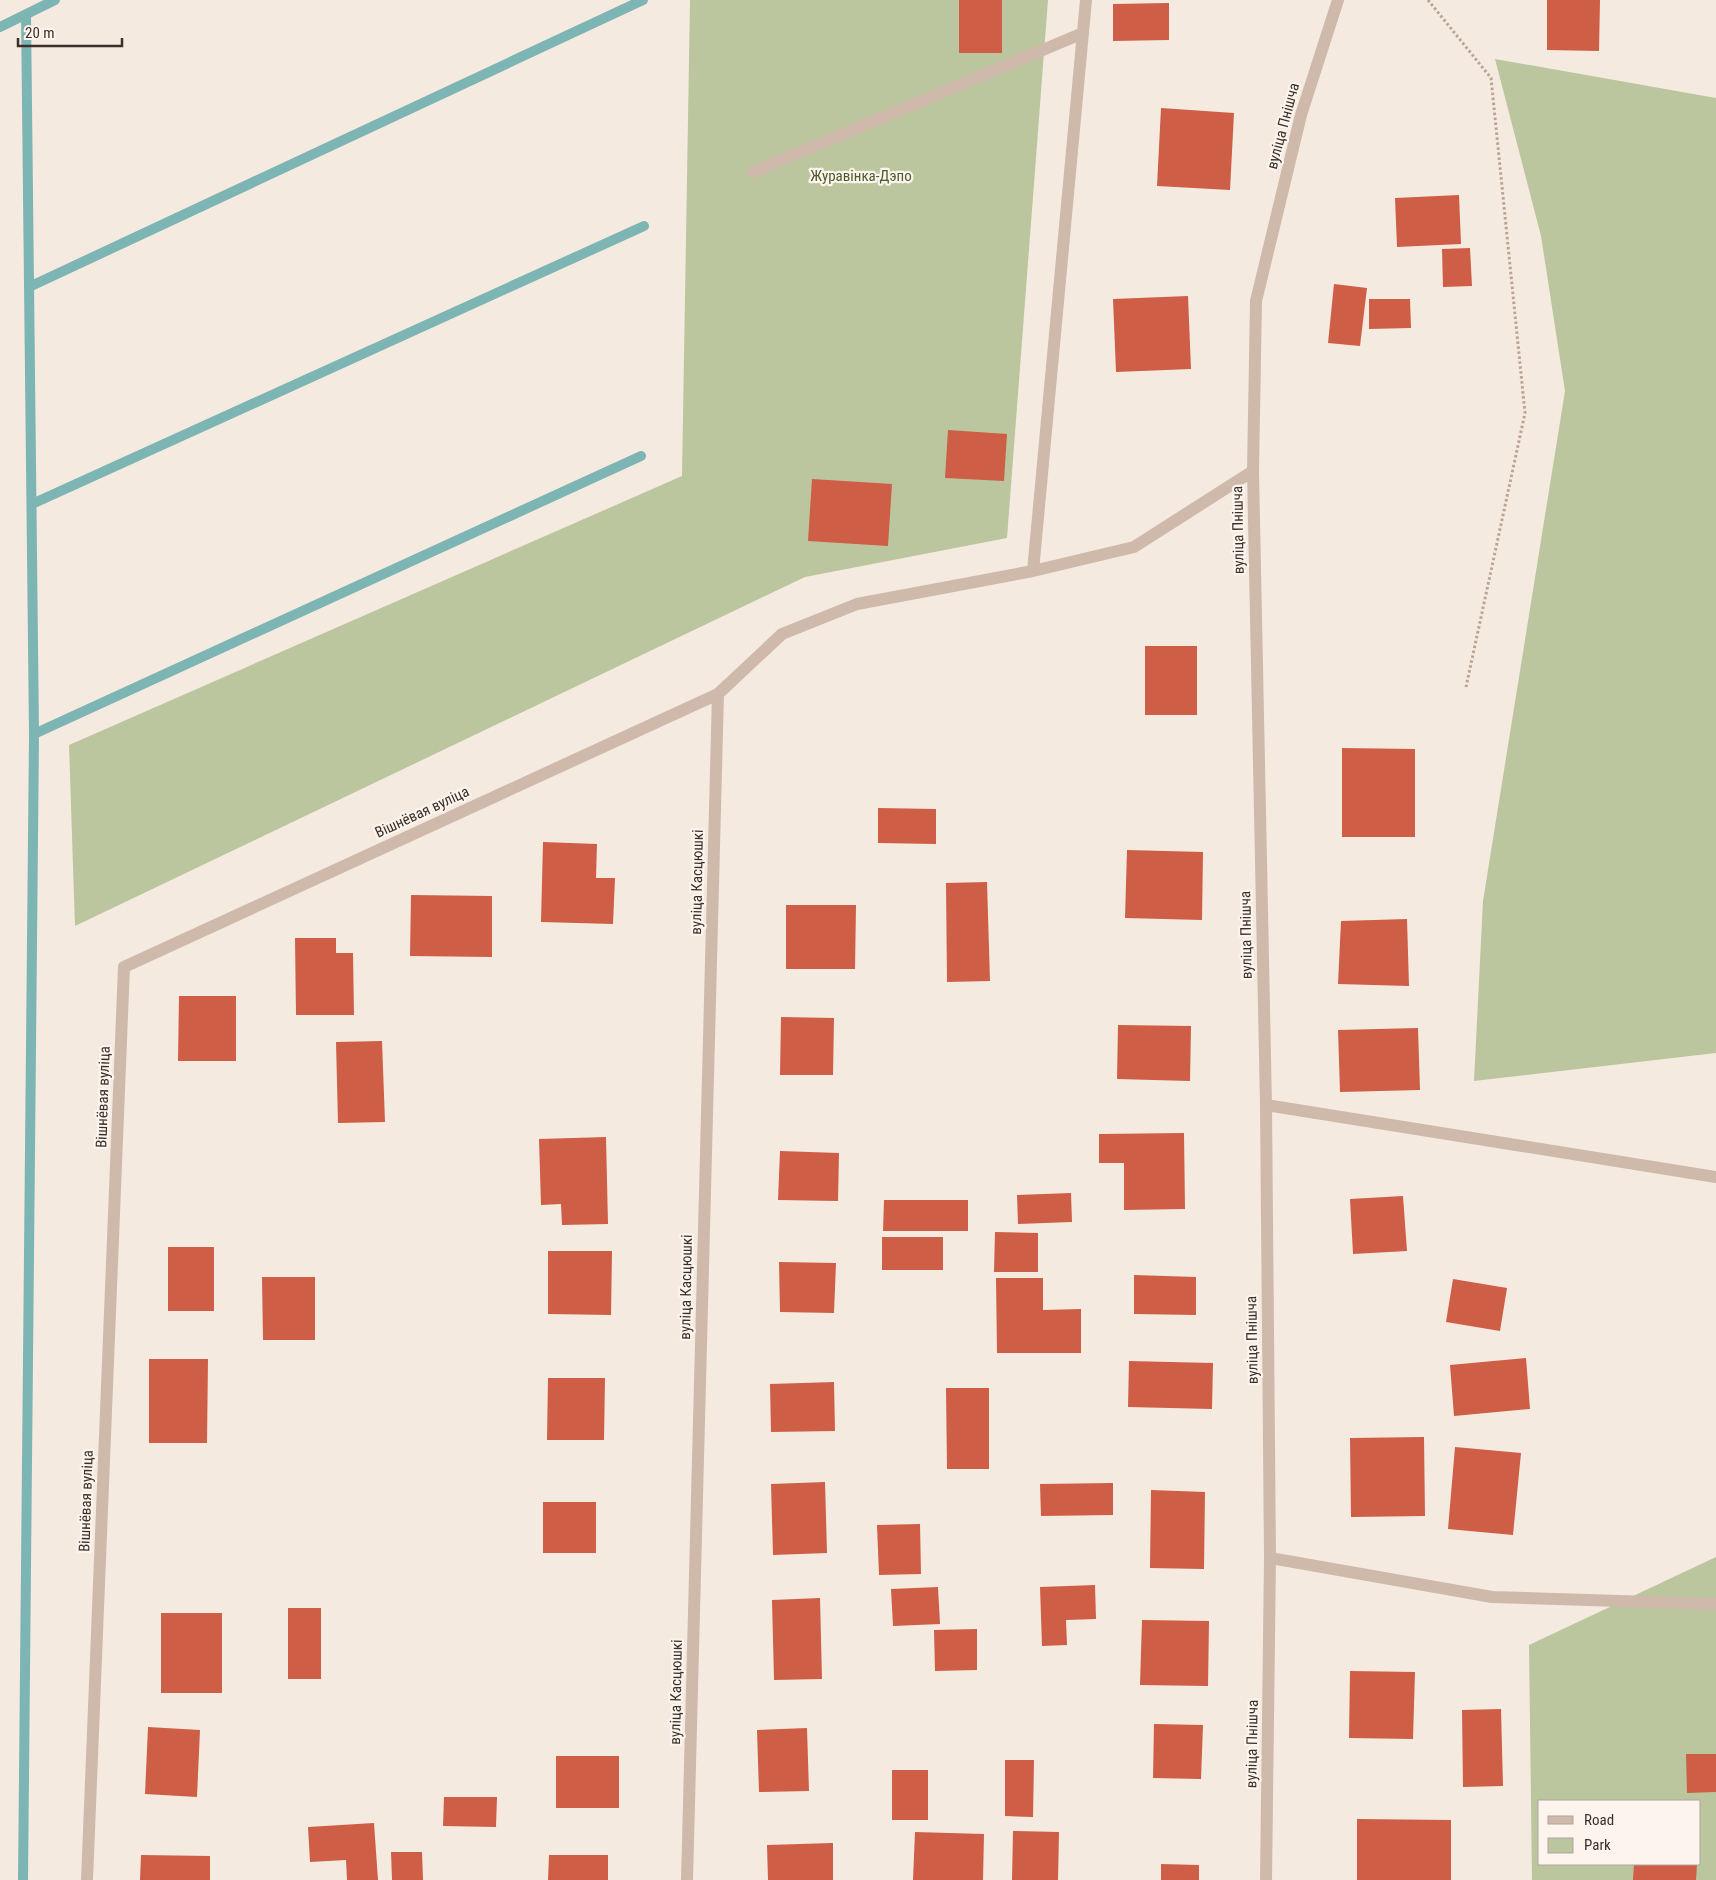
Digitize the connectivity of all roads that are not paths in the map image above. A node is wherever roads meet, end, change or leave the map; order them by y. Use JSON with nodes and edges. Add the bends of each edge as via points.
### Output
{"nodes":[{"id":1,"x":1086,"y":0,"type":"edge"},
{"id":2,"x":1338,"y":0,"type":"edge"},
{"id":3,"x":1083,"y":33,"type":"junction"},
{"id":4,"x":753,"y":172,"type":"dead end"},
{"id":5,"x":1253,"y":471,"type":"junction"},
{"id":6,"x":1032,"y":571,"type":"junction"},
{"id":7,"x":718,"y":694,"type":"junction"},
{"id":8,"x":1266,"y":1105,"type":"junction"},
{"id":9,"x":1716,"y":1177,"type":"edge"},
{"id":10,"x":1270,"y":1558,"type":"junction"},
{"id":11,"x":1716,"y":1603,"type":"edge"},
{"id":12,"x":87,"y":1880,"type":"edge"},
{"id":13,"x":687,"y":1880,"type":"edge"},
{"id":14,"x":1266,"y":1880,"type":"edge"}],
"edges":[{"from":1,"to":3,"type":"street"},
{"from":2,"to":5,"type":"street","name":"вуліца Пнішча","via":[[1301,115],[1256,301]]},
{"from":3,"to":4,"type":"street"},
{"from":3,"to":6,"type":"street"},
{"from":5,"to":6,"type":"street","via":[[1134,547]]},
{"from":5,"to":8,"type":"street","name":"вуліца Пнішча"},
{"from":6,"to":7,"type":"street","via":[[849,607],[782,634]]},
{"from":7,"to":12,"type":"street","name":"Вішнёвая вуліца","via":[[124,967]]},
{"from":7,"to":13,"type":"street","name":"вуліца Касцюшкі"},
{"from":8,"to":9,"type":"street"},
{"from":8,"to":10,"type":"street","name":"вуліца Пнішча"},
{"from":10,"to":11,"type":"street","via":[[1492,1597]]},
{"from":10,"to":14,"type":"street","name":"вуліца Пнішча"}]}
